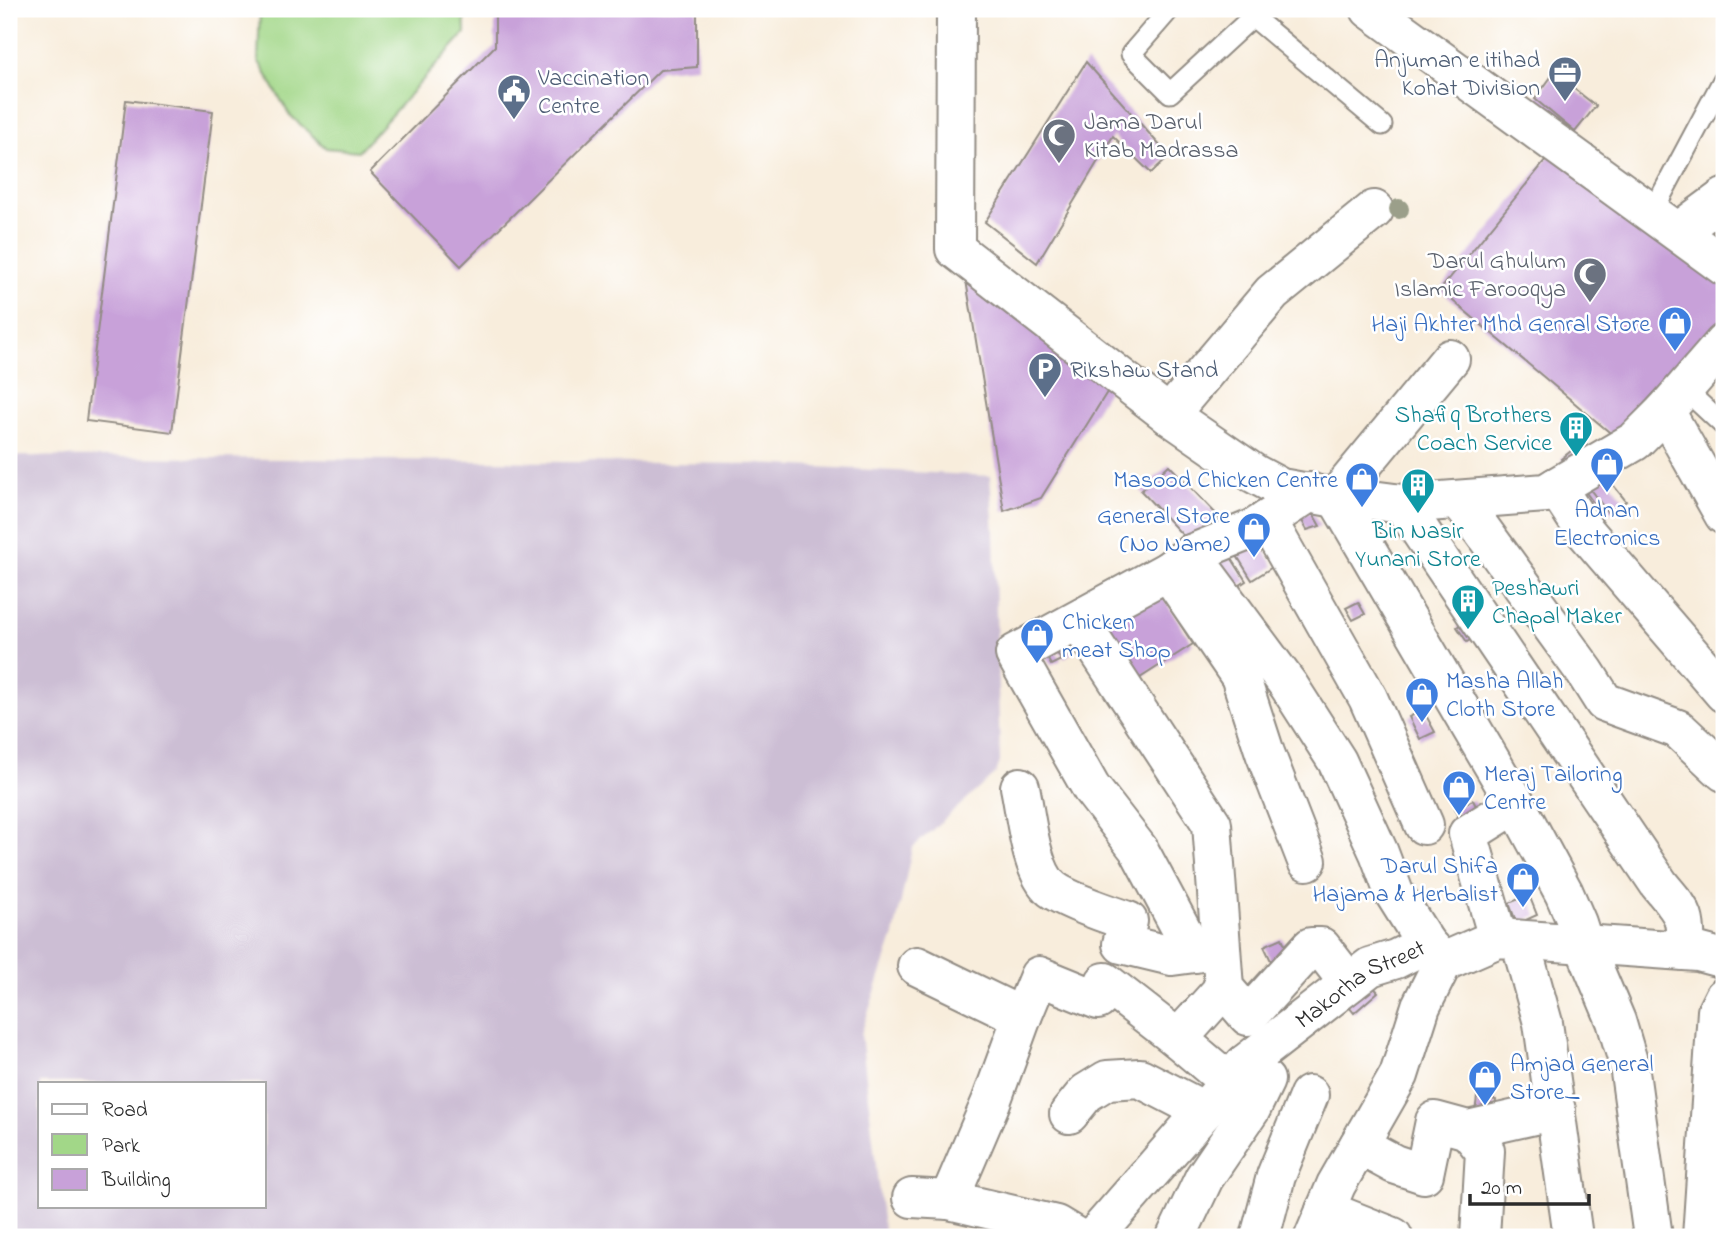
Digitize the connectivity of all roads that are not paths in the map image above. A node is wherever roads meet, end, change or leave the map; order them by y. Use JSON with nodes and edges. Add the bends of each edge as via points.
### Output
{"nodes":[{"id":1,"x":956,"y":9,"type":"edge"},
{"id":2,"x":1170,"y":9,"type":"edge"},
{"id":3,"x":1370,"y":9,"type":"edge"},
{"id":4,"x":1257,"y":13,"type":"edge"},
{"id":5,"x":1724,"y":78,"type":"edge"},
{"id":6,"x":1382,"y":125,"type":"dead end"},
{"id":7,"x":1724,"y":198,"type":"edge"},
{"id":8,"x":1374,"y":210,"type":"dead end"},
{"id":9,"x":1665,"y":222,"type":"junction"},
{"id":10,"x":1724,"y":266,"type":"edge"},
{"id":11,"x":1724,"y":343,"type":"edge"},
{"id":12,"x":1450,"y":359,"type":"dead end"},
{"id":13,"x":1676,"y":398,"type":"junction"},
{"id":14,"x":1169,"y":415,"type":"junction"},
{"id":15,"x":1724,"y":426,"type":"edge"},
{"id":16,"x":1556,"y":487,"type":"junction"},
{"id":17,"x":1323,"y":494,"type":"junction"},
{"id":18,"x":1460,"y":500,"type":"junction"},
{"id":19,"x":1402,"y":504,"type":"junction"},
{"id":20,"x":1724,"y":515,"type":"edge"},
{"id":21,"x":1267,"y":520,"type":"junction"},
{"id":22,"x":1180,"y":562,"type":"junction"},
{"id":23,"x":1079,"y":621,"type":"junction"},
{"id":24,"x":1722,"y":685,"type":"edge"},
{"id":25,"x":1724,"y":772,"type":"edge"},
{"id":26,"x":1020,"y":787,"type":"dead end"},
{"id":27,"x":1516,"y":804,"type":"junction"},
{"id":28,"x":1424,"y":825,"type":"dead end"},
{"id":29,"x":1307,"y":861,"type":"dead end"},
{"id":30,"x":1724,"y":933,"type":"edge"},
{"id":31,"x":1509,"y":939,"type":"junction"},
{"id":32,"x":1686,"y":940,"type":"junction"},
{"id":33,"x":1584,"y":946,"type":"junction"},
{"id":34,"x":1208,"y":951,"type":"junction"},
{"id":35,"x":1435,"y":953,"type":"junction"},
{"id":36,"x":1724,"y":958,"type":"edge"},
{"id":37,"x":917,"y":966,"type":"dead end"},
{"id":38,"x":1349,"y":983,"type":"junction"},
{"id":39,"x":1224,"y":988,"type":"junction"},
{"id":40,"x":1724,"y":997,"type":"edge"},
{"id":41,"x":1023,"y":1017,"type":"junction"},
{"id":42,"x":1178,"y":1039,"type":"junction"},
{"id":43,"x":1237,"y":1073,"type":"junction"},
{"id":44,"x":1309,"y":1094,"type":"dead end"},
{"id":45,"x":1556,"y":1110,"type":"junction"},
{"id":46,"x":1203,"y":1111,"type":"junction"},
{"id":47,"x":1069,"y":1114,"type":"dead end"},
{"id":48,"x":1468,"y":1130,"type":"junction"},
{"id":49,"x":1359,"y":1146,"type":"junction"},
{"id":50,"x":1320,"y":1224,"type":"edge"},
{"id":51,"x":1076,"y":1237,"type":"edge"},
{"id":52,"x":1094,"y":1237,"type":"edge"},
{"id":53,"x":1176,"y":1237,"type":"edge"},
{"id":54,"x":1259,"y":1237,"type":"edge"},
{"id":55,"x":1393,"y":1237,"type":"edge"},
{"id":56,"x":1480,"y":1237,"type":"edge"},
{"id":57,"x":1573,"y":1237,"type":"edge"},
{"id":58,"x":1653,"y":1237,"type":"edge"},
{"id":59,"x":1702,"y":1237,"type":"edge"}],
"edges":[{"from":1,"to":14,"type":"street","via":[[955,249]]},
{"from":2,"to":4,"type":"lane","via":[[1131,54],[1170,93]]},
{"from":3,"to":9,"type":"street"},
{"from":4,"to":6,"type":"lane"},
{"from":5,"to":9,"type":"lane"},
{"from":7,"to":9,"type":"street"},
{"from":8,"to":14,"type":"street","via":[[1272,293]]},
{"from":9,"to":10,"type":"street"},
{"from":11,"to":13,"type":"street"},
{"from":12,"to":17,"type":"street"},
{"from":13,"to":15,"type":"lane","via":[[1693,397]]},
{"from":13,"to":16,"type":"street","via":[[1635,441]]},
{"from":13,"to":20,"type":"street"},
{"from":14,"to":17,"type":"street","via":[[1267,481],[1281,488]]},
{"from":16,"to":18,"type":"street","via":[[1546,493]]},
{"from":16,"to":24,"type":"street","via":[[1584,530]]},
{"from":17,"to":19,"type":"street"},
{"from":17,"to":21,"type":"street"},
{"from":17,"to":27,"type":"street"},
{"from":18,"to":19,"type":"street"},
{"from":18,"to":25,"type":"street","via":[[1604,702],[1678,729]]},
{"from":19,"to":32,"type":"street","via":[[1684,916]]},
{"from":21,"to":22,"type":"street"},
{"from":21,"to":28,"type":"street","via":[[1368,698]]},
{"from":22,"to":23,"type":"street"},
{"from":22,"to":29,"type":"street","via":[[1240,676]]},
{"from":22,"to":35,"type":"street","via":[[1225,597],[1289,686],[1337,761],[1394,893]]},
{"from":23,"to":34,"type":"street","via":[[1212,824]]},
{"from":23,"to":34,"type":"street","via":[[1015,654],[1091,788]]},
{"from":26,"to":34,"type":"street","via":[[1037,867],[1052,889],[1128,921],[1122,944],[1172,956]]},
{"from":27,"to":31,"type":"street","via":[[1468,834]]},
{"from":27,"to":33,"type":"street","via":[[1564,893]]},
{"from":30,"to":32,"type":"street"},
{"from":31,"to":33,"type":"street","name":"Makorha Street"},
{"from":31,"to":35,"type":"street","name":"Makorha Street"},
{"from":31,"to":45,"type":"street","via":[[1543,1023]]},
{"from":32,"to":33,"type":"street","name":"Makorha Street"},
{"from":32,"to":36,"type":"street","name":"Makorha Street","via":[[1698,952]]},
{"from":33,"to":58,"type":"street","via":[[1629,1065]]},
{"from":34,"to":39,"type":"street"},
{"from":35,"to":38,"type":"street","name":"Makorha Street","via":[[1370,967]]},
{"from":35,"to":49,"type":"street","via":[[1399,1075]]},
{"from":37,"to":41,"type":"street"},
{"from":38,"to":39,"type":"street","via":[[1321,947],[1311,947],[1248,1016]]},
{"from":38,"to":43,"type":"street","name":"Makorha Street"},
{"from":39,"to":42,"type":"street"},
{"from":40,"to":59,"type":"street","via":[[1717,1011]]},
{"from":41,"to":42,"type":"street","via":[[1039,976],[1098,1000],[1105,982]]},
{"from":41,"to":51,"type":"street","via":[[991,1102],[930,1199],[1056,1225]]},
{"from":42,"to":43,"type":"street"},
{"from":43,"to":46,"type":"street","name":"Makorha Street"},
{"from":43,"to":53,"type":"street","via":[[1265,1080],[1204,1178]]},
{"from":44,"to":54,"type":"street","via":[[1276,1176]]},
{"from":45,"to":48,"type":"street"},
{"from":45,"to":57,"type":"street"},
{"from":46,"to":47,"type":"street","via":[[1140,1078],[1107,1080],[1086,1093]]},
{"from":46,"to":52,"type":"street","name":"Makorha Street"},
{"from":48,"to":49,"type":"street","via":[[1435,1121],[1424,1174]]},
{"from":48,"to":56,"type":"street","via":[[1485,1151]]},
{"from":49,"to":50,"type":"street"},
{"from":50,"to":55,"type":"street"}]}
